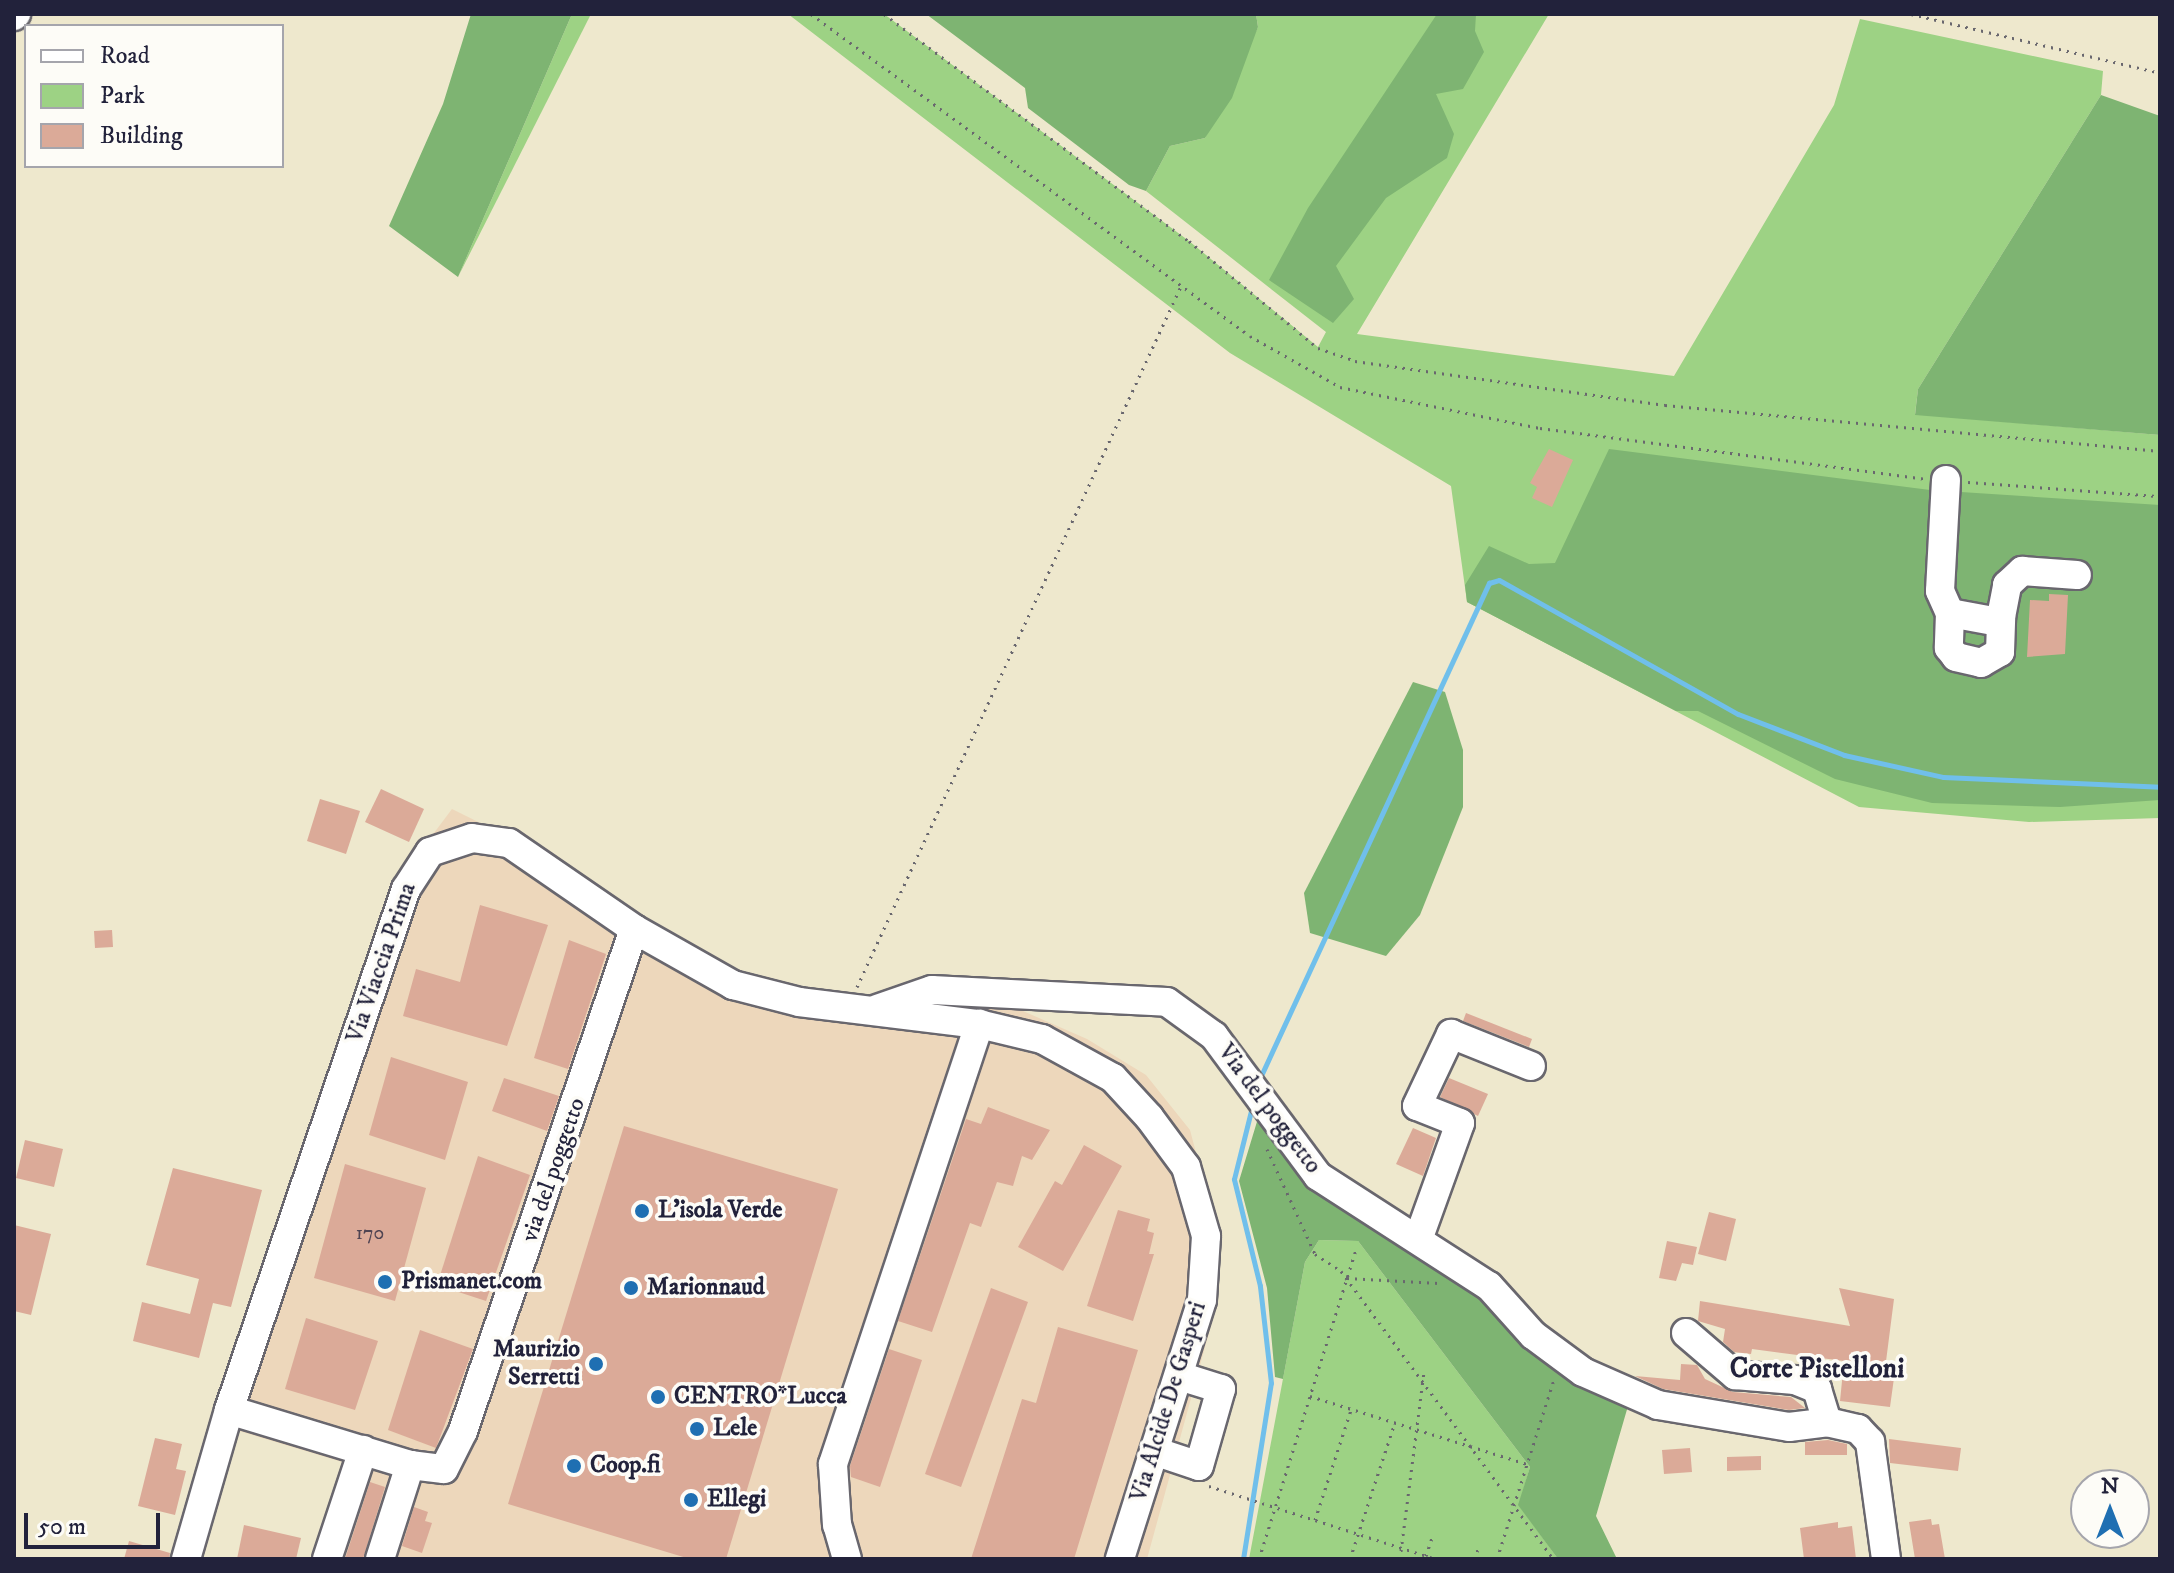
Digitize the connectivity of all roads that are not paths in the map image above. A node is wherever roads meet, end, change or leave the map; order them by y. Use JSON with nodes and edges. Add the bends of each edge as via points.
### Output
{"nodes":[{"id":1,"x":1946,"y":480,"type":"road end"},
{"id":2,"x":2077,"y":575,"type":"dead end"},
{"id":3,"x":1950,"y":613,"type":"junction"},
{"id":4,"x":2001,"y":617,"type":"junction"},
{"id":5,"x":634,"y":929,"type":"junction"},
{"id":6,"x":869,"y":1010,"type":"junction"},
{"id":7,"x":979,"y":1024,"type":"junction"},
{"id":8,"x":1531,"y":1066,"type":"dead end"},
{"id":9,"x":1419,"y":1237,"type":"junction"},
{"id":10,"x":1686,"y":1333,"type":"dead end"},
{"id":11,"x":1179,"y":1376,"type":"junction"},
{"id":12,"x":229,"y":1410,"type":"junction"},
{"id":13,"x":1827,"y":1422,"type":"junction"},
{"id":14,"x":363,"y":1450,"type":"junction"},
{"id":15,"x":1157,"y":1452,"type":"junction"},
{"id":16,"x":410,"y":1465,"type":"junction"},
{"id":17,"x":186,"y":1559,"type":"edge"},
{"id":18,"x":327,"y":1559,"type":"edge"},
{"id":19,"x":380,"y":1559,"type":"edge"},
{"id":20,"x":847,"y":1559,"type":"edge"},
{"id":21,"x":1120,"y":1559,"type":"edge"},
{"id":22,"x":1886,"y":1559,"type":"edge"}],
"edges":[{"from":1,"to":3,"type":"street","via":[[1940,591]]},
{"from":2,"to":4,"type":"street","via":[[2022,571],[2007,585]]},
{"from":3,"to":4,"type":"street","via":[[1993,621]]},
{"from":3,"to":4,"type":"street","via":[[1949,648],[1956,657],[1981,663],[2000,652]]},
{"from":5,"to":6,"type":"street","name":"Via Viaccia Prima","via":[[733,985],[799,1002]]},
{"from":5,"to":12,"type":"street","name":"Via Viaccia Prima","via":[[509,843],[472,838],[430,852],[406,889]]},
{"from":5,"to":16,"type":"street","name":"via del poggetto","via":[[463,1431],[444,1469]]},
{"from":6,"to":7,"type":"street","name":"Via Alcide De Gasperi"},
{"from":6,"to":9,"type":"street","name":"Via del poggetto","via":[[932,990],[1167,1002],[1214,1036],[1318,1176]]},
{"from":7,"to":11,"type":"street","name":"Via Alcide De Gasperi","via":[[1042,1039],[1113,1078],[1186,1167],[1206,1236],[1202,1300]]},
{"from":7,"to":20,"type":"street","via":[[833,1464],[837,1525]]},
{"from":8,"to":9,"type":"street","via":[[1451,1034],[1417,1106],[1460,1123]]},
{"from":9,"to":13,"type":"street","name":"Via del poggetto","via":[[1489,1286],[1561,1358],[1658,1405],[1789,1427]]},
{"from":10,"to":13,"type":"street","via":[[1735,1375],[1795,1380],[1817,1389]]},
{"from":11,"to":15,"type":"street","name":"Via Alcide De Gasperi"},
{"from":11,"to":15,"type":"street","via":[[1221,1389],[1199,1466]]},
{"from":12,"to":14,"type":"street","name":"via del poggetto"},
{"from":12,"to":17,"type":"street","name":"Via Viaccia Prima"},
{"from":13,"to":22,"type":"street","via":[[1858,1429],[1870,1442]]},
{"from":14,"to":16,"type":"street","name":"via del poggetto"},
{"from":14,"to":18,"type":"street"},
{"from":15,"to":21,"type":"street","name":"Via Alcide De Gasperi"},
{"from":16,"to":19,"type":"street"}]}
